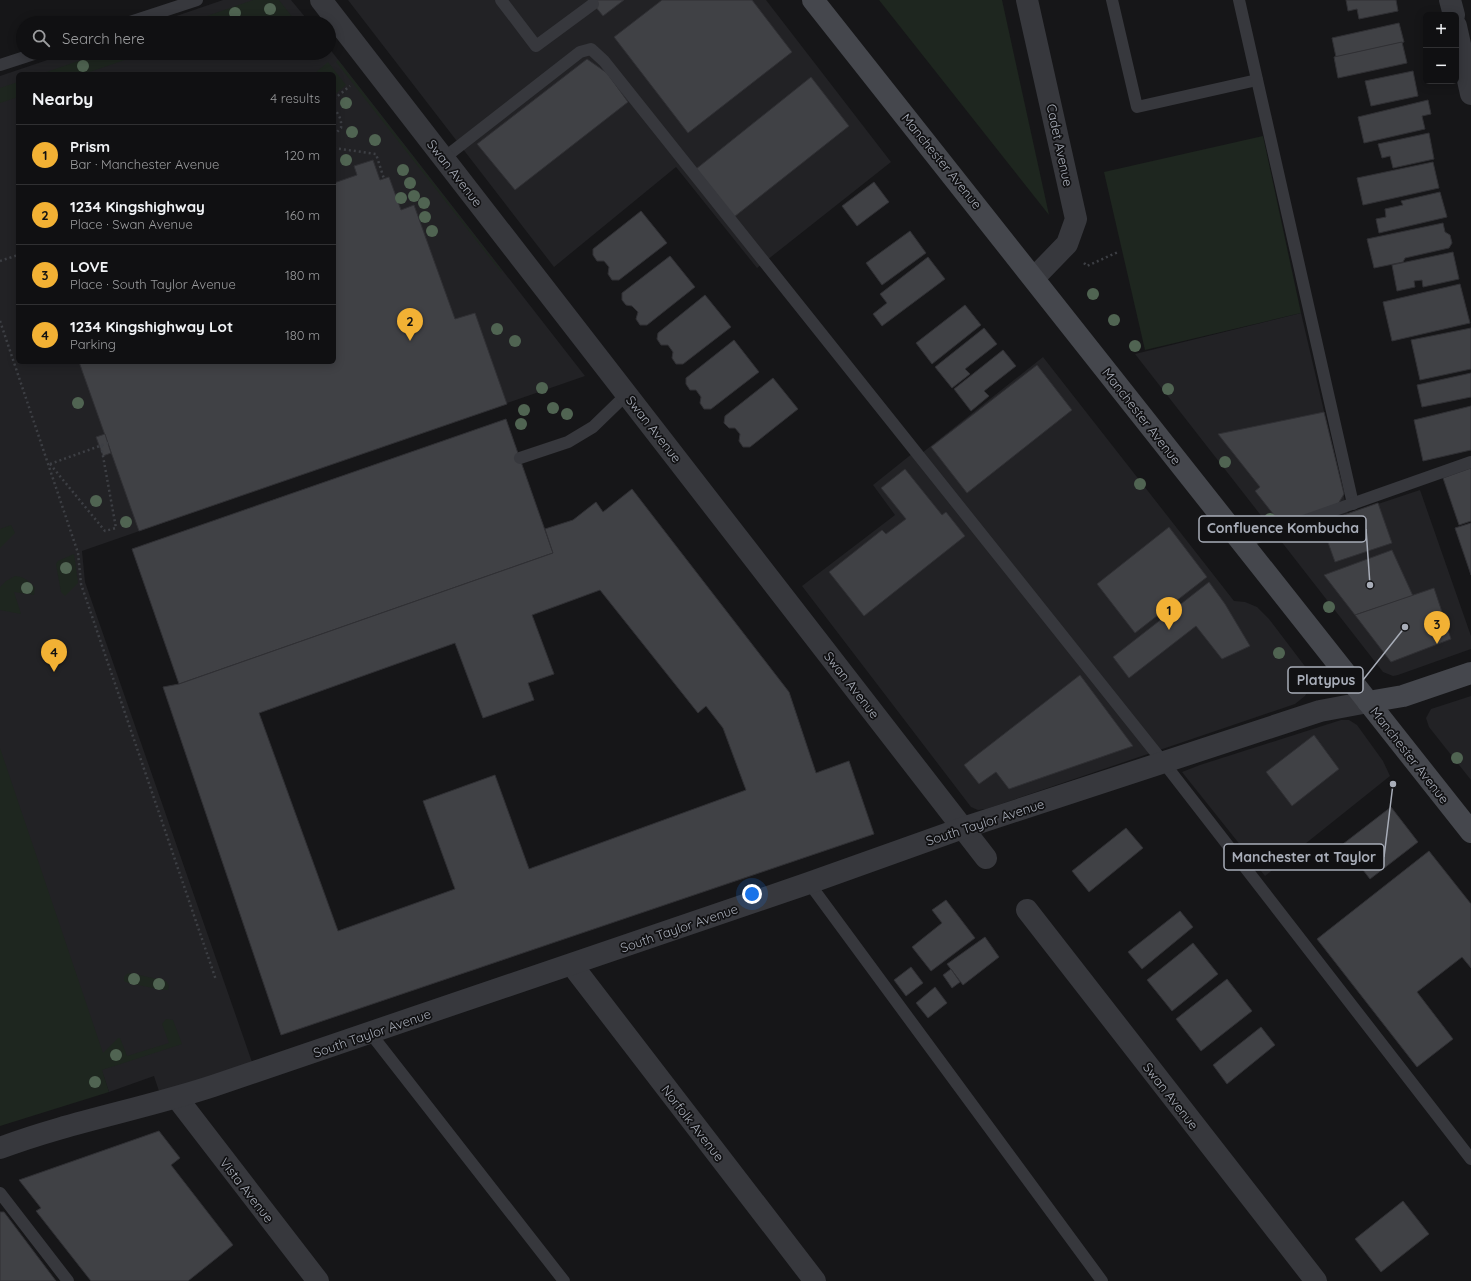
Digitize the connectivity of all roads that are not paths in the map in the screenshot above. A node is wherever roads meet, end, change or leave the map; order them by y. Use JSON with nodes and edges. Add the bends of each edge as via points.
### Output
{"nodes":[{"id":1,"x":197,"y":0,"type":"edge"},
{"id":2,"x":321,"y":0,"type":"edge"},
{"id":3,"x":501,"y":0,"type":"edge"},
{"id":4,"x":813,"y":0,"type":"edge"},
{"id":5,"x":1027,"y":0,"type":"edge"},
{"id":6,"x":1112,"y":0,"type":"edge"},
{"id":7,"x":1238,"y":0,"type":"edge"},
{"id":8,"x":1450,"y":0,"type":"edge"},
{"id":9,"x":593,"y":4,"type":"dead end"},
{"id":10,"x":1453,"y":12,"type":"edge"},
{"id":11,"x":149,"y":16,"type":"edge"},
{"id":12,"x":333,"y":16,"type":"edge"},
{"id":13,"x":336,"y":19,"type":"edge"},
{"id":14,"x":1459,"y":40,"type":"edge"},
{"id":15,"x":16,"y":60,"type":"edge"},
{"id":16,"x":0,"y":65,"type":"edge"},
{"id":17,"x":1257,"y":80,"type":"junction"},
{"id":18,"x":1471,"y":94,"type":"edge"},
{"id":19,"x":444,"y":158,"type":"junction"},
{"id":20,"x":1034,"y":278,"type":"junction"},
{"id":21,"x":627,"y":394,"type":"junction"},
{"id":22,"x":520,"y":458,"type":"dead end"},
{"id":23,"x":1471,"y":462,"type":"edge"},
{"id":24,"x":1353,"y":504,"type":"junction"},
{"id":25,"x":1241,"y":543,"type":"junction"},
{"id":26,"x":1471,"y":672,"type":"edge"},
{"id":27,"x":1368,"y":702,"type":"junction"},
{"id":28,"x":1164,"y":763,"type":"junction"},
{"id":29,"x":963,"y":828,"type":"junction"},
{"id":30,"x":1471,"y":832,"type":"edge"},
{"id":31,"x":986,"y":858,"type":"dead end"},
{"id":32,"x":809,"y":884,"type":"junction"},
{"id":33,"x":1027,"y":910,"type":"dead end"},
{"id":34,"x":572,"y":965,"type":"junction"},
{"id":35,"x":371,"y":1034,"type":"junction"},
{"id":36,"x":177,"y":1098,"type":"junction"},
{"id":37,"x":0,"y":1148,"type":"edge"},
{"id":38,"x":1471,"y":1158,"type":"edge"},
{"id":39,"x":0,"y":1193,"type":"edge"},
{"id":40,"x":68,"y":1281,"type":"edge"},
{"id":41,"x":318,"y":1281,"type":"edge"},
{"id":42,"x":564,"y":1281,"type":"edge"},
{"id":43,"x":815,"y":1281,"type":"edge"},
{"id":44,"x":1102,"y":1281,"type":"edge"},
{"id":45,"x":1316,"y":1281,"type":"edge"}],
"edges":[{"from":1,"to":11,"type":"lane"},
{"from":2,"to":12,"type":"street","name":"Swan Avenue"},
{"from":3,"to":9,"type":"lane","via":[[536,46]]},
{"from":4,"to":20,"type":"main road","name":"Manchester Avenue"},
{"from":5,"to":20,"type":"street","name":"Cadet Avenue","via":[[1076,218],[1067,244]]},
{"from":6,"to":17,"type":"lane","via":[[1137,107]]},
{"from":7,"to":17,"type":"lane"},
{"from":8,"to":10,"type":"street"},
{"from":13,"to":19,"type":"street","name":"Swan Avenue"},
{"from":14,"to":18,"type":"street"},
{"from":15,"to":16,"type":"lane"},
{"from":17,"to":24,"type":"lane"},
{"from":19,"to":21,"type":"street","name":"Swan Avenue"},
{"from":19,"to":28,"type":"lane","via":[[580,52],[591,49],[609,67]]},
{"from":20,"to":25,"type":"main road","name":"Manchester Avenue"},
{"from":21,"to":22,"type":"lane","via":[[593,427],[568,442]]},
{"from":21,"to":29,"type":"street","name":"Swan Avenue"},
{"from":23,"to":24,"type":"lane"},
{"from":24,"to":25,"type":"lane"},
{"from":25,"to":27,"type":"main road","name":"Manchester Avenue"},
{"from":26,"to":27,"type":"main road","name":"South Taylor Avenue","via":[[1403,696]]},
{"from":27,"to":28,"type":"street","name":"South Taylor Avenue","via":[[1320,711]]},
{"from":27,"to":30,"type":"main road","name":"Manchester Avenue"},
{"from":28,"to":29,"type":"street","name":"South Taylor Avenue"},
{"from":28,"to":38,"type":"lane"},
{"from":29,"to":31,"type":"street","name":"Swan Avenue"},
{"from":29,"to":32,"type":"street","name":"South Taylor Avenue"},
{"from":32,"to":34,"type":"street","name":"South Taylor Avenue"},
{"from":32,"to":44,"type":"lane"},
{"from":33,"to":45,"type":"street","name":"Swan Avenue"},
{"from":34,"to":35,"type":"street","name":"South Taylor Avenue"},
{"from":34,"to":43,"type":"street","name":"Norfolk Avenue"},
{"from":35,"to":36,"type":"street","name":"South Taylor Avenue"},
{"from":35,"to":42,"type":"lane"},
{"from":36,"to":37,"type":"street","name":"South Taylor Avenue","via":[[25,1138]]},
{"from":36,"to":41,"type":"street","name":"Vista Avenue"},
{"from":39,"to":40,"type":"lane"}]}
